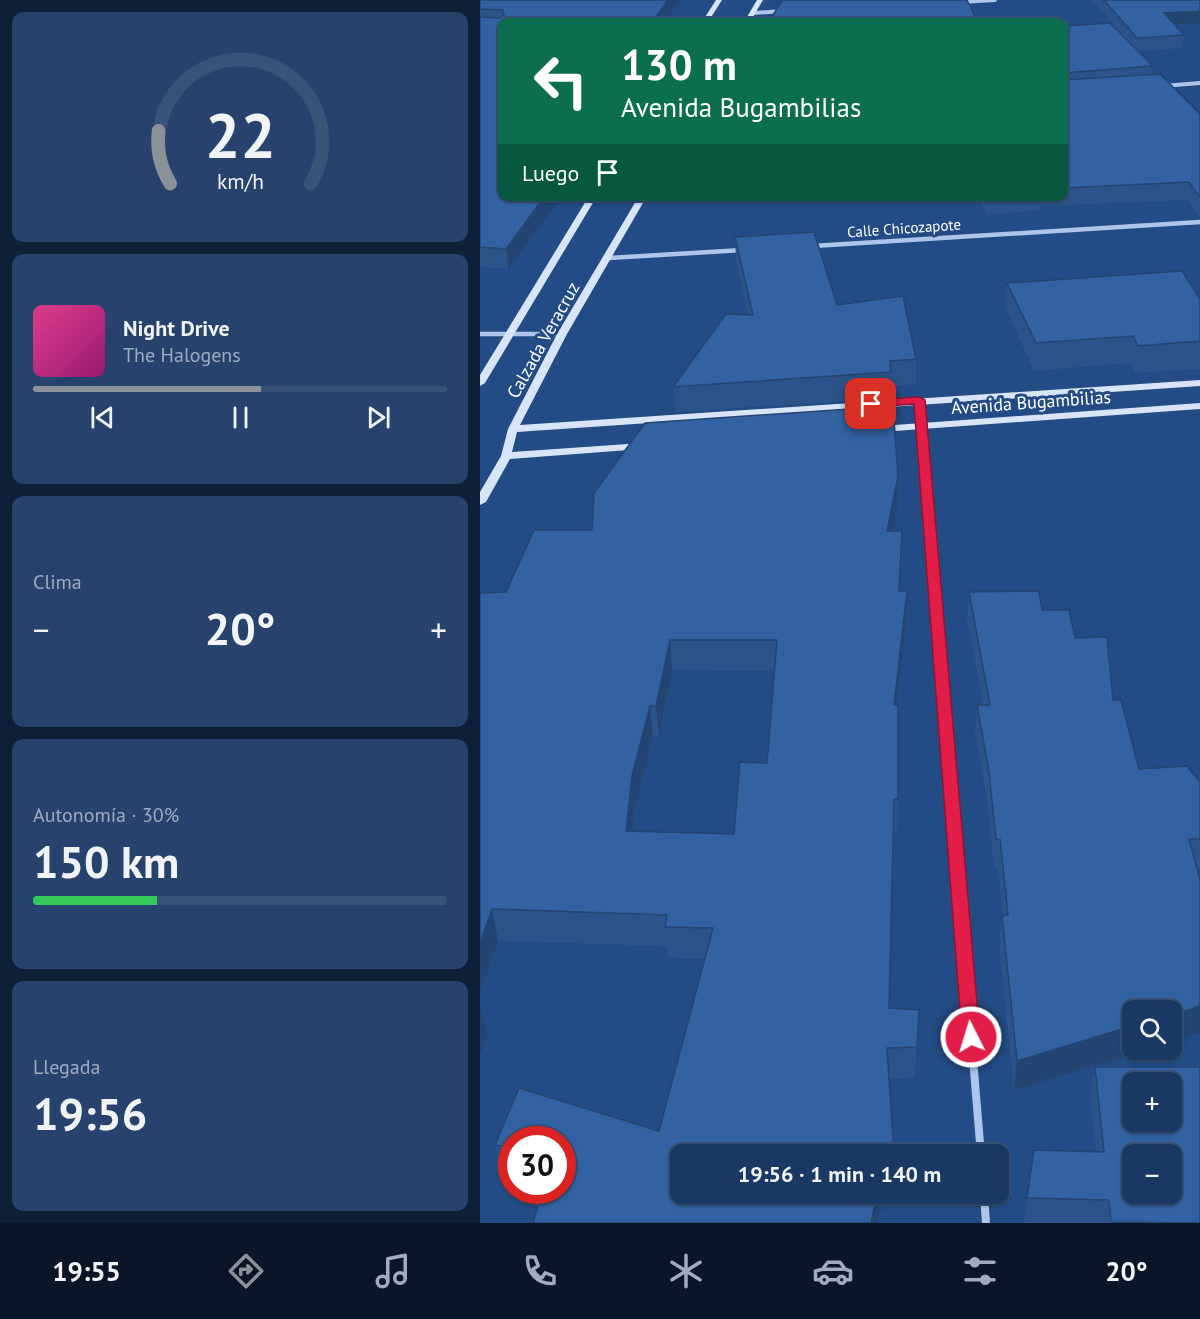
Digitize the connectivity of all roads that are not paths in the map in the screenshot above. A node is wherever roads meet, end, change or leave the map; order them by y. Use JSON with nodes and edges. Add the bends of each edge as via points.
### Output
{"nodes":[{"id":1,"x":719,"y":0,"type":"edge"},
{"id":2,"x":760,"y":0,"type":"edge"},
{"id":3,"x":995,"y":0,"type":"edge"},
{"id":4,"x":960,"y":2,"type":"edge"},
{"id":5,"x":788,"y":11,"type":"edge"},
{"id":6,"x":753,"y":13,"type":"junction"},
{"id":7,"x":708,"y":18,"type":"edge"},
{"id":8,"x":750,"y":18,"type":"edge"},
{"id":9,"x":1200,"y":83,"type":"edge"},
{"id":10,"x":1155,"y":86,"type":"edge"},
{"id":11,"x":590,"y":201,"type":"edge"},
{"id":12,"x":640,"y":201,"type":"edge"},
{"id":13,"x":1200,"y":222,"type":"edge"},
{"id":14,"x":810,"y":246,"type":"edge"},
{"id":15,"x":751,"y":250,"type":"edge"},
{"id":16,"x":609,"y":258,"type":"junction"},
{"id":17,"x":480,"y":334,"type":"edge"},
{"id":18,"x":562,"y":334,"type":"junction"},
{"id":19,"x":509,"y":336,"type":"junction"},
{"id":20,"x":480,"y":383,"type":"edge"},
{"id":21,"x":1200,"y":383,"type":"edge"},
{"id":22,"x":919,"y":400,"type":"junction"},
{"id":23,"x":1200,"y":406,"type":"edge"},
{"id":24,"x":920,"y":426,"type":"junction"},
{"id":25,"x":513,"y":429,"type":"junction"},
{"id":26,"x":873,"y":429,"type":"edge"},
{"id":27,"x":648,"y":446,"type":"edge"},
{"id":28,"x":506,"y":456,"type":"junction"},
{"id":29,"x":480,"y":502,"type":"edge"},
{"id":30,"x":980,"y":1144,"type":"edge"},
{"id":31,"x":985,"y":1204,"type":"edge"},
{"id":32,"x":986,"y":1223,"type":"edge"}],
"edges":[{"from":1,"to":7,"type":"main road"},
{"from":2,"to":6,"type":"main road"},
{"from":3,"to":4,"type":"street"},
{"from":5,"to":6,"type":"street"},
{"from":6,"to":8,"type":"main road"},
{"from":9,"to":10,"type":"street"},
{"from":11,"to":19,"type":"main road","name":"Calzada Veracruz"},
{"from":12,"to":16,"type":"main road","name":"Calzada Veracruz"},
{"from":13,"to":14,"type":"street","name":"Calle Chicozapote"},
{"from":15,"to":16,"type":"street"},
{"from":16,"to":18,"type":"main road","name":"Calzada Veracruz"},
{"from":17,"to":19,"type":"street"},
{"from":18,"to":19,"type":"street"},
{"from":18,"to":25,"type":"main road","name":"Calzada Veracruz"},
{"from":19,"to":20,"type":"main road","name":"Calzada Veracruz"},
{"from":21,"to":22,"type":"main road","name":"Avenida Bugambilias"},
{"from":22,"to":24,"type":"street"},
{"from":22,"to":25,"type":"main road","name":"Avenida Bugambilias"},
{"from":23,"to":24,"type":"main road","name":"Avenida Bugambilias"},
{"from":24,"to":26,"type":"main road","name":"Avenida Bugambilias"},
{"from":24,"to":30,"type":"street"},
{"from":25,"to":28,"type":"main road","name":"Calzada Veracruz"},
{"from":27,"to":28,"type":"main road"},
{"from":28,"to":29,"type":"main road","name":"Calzada Veracruz"},
{"from":31,"to":32,"type":"street"}]}
